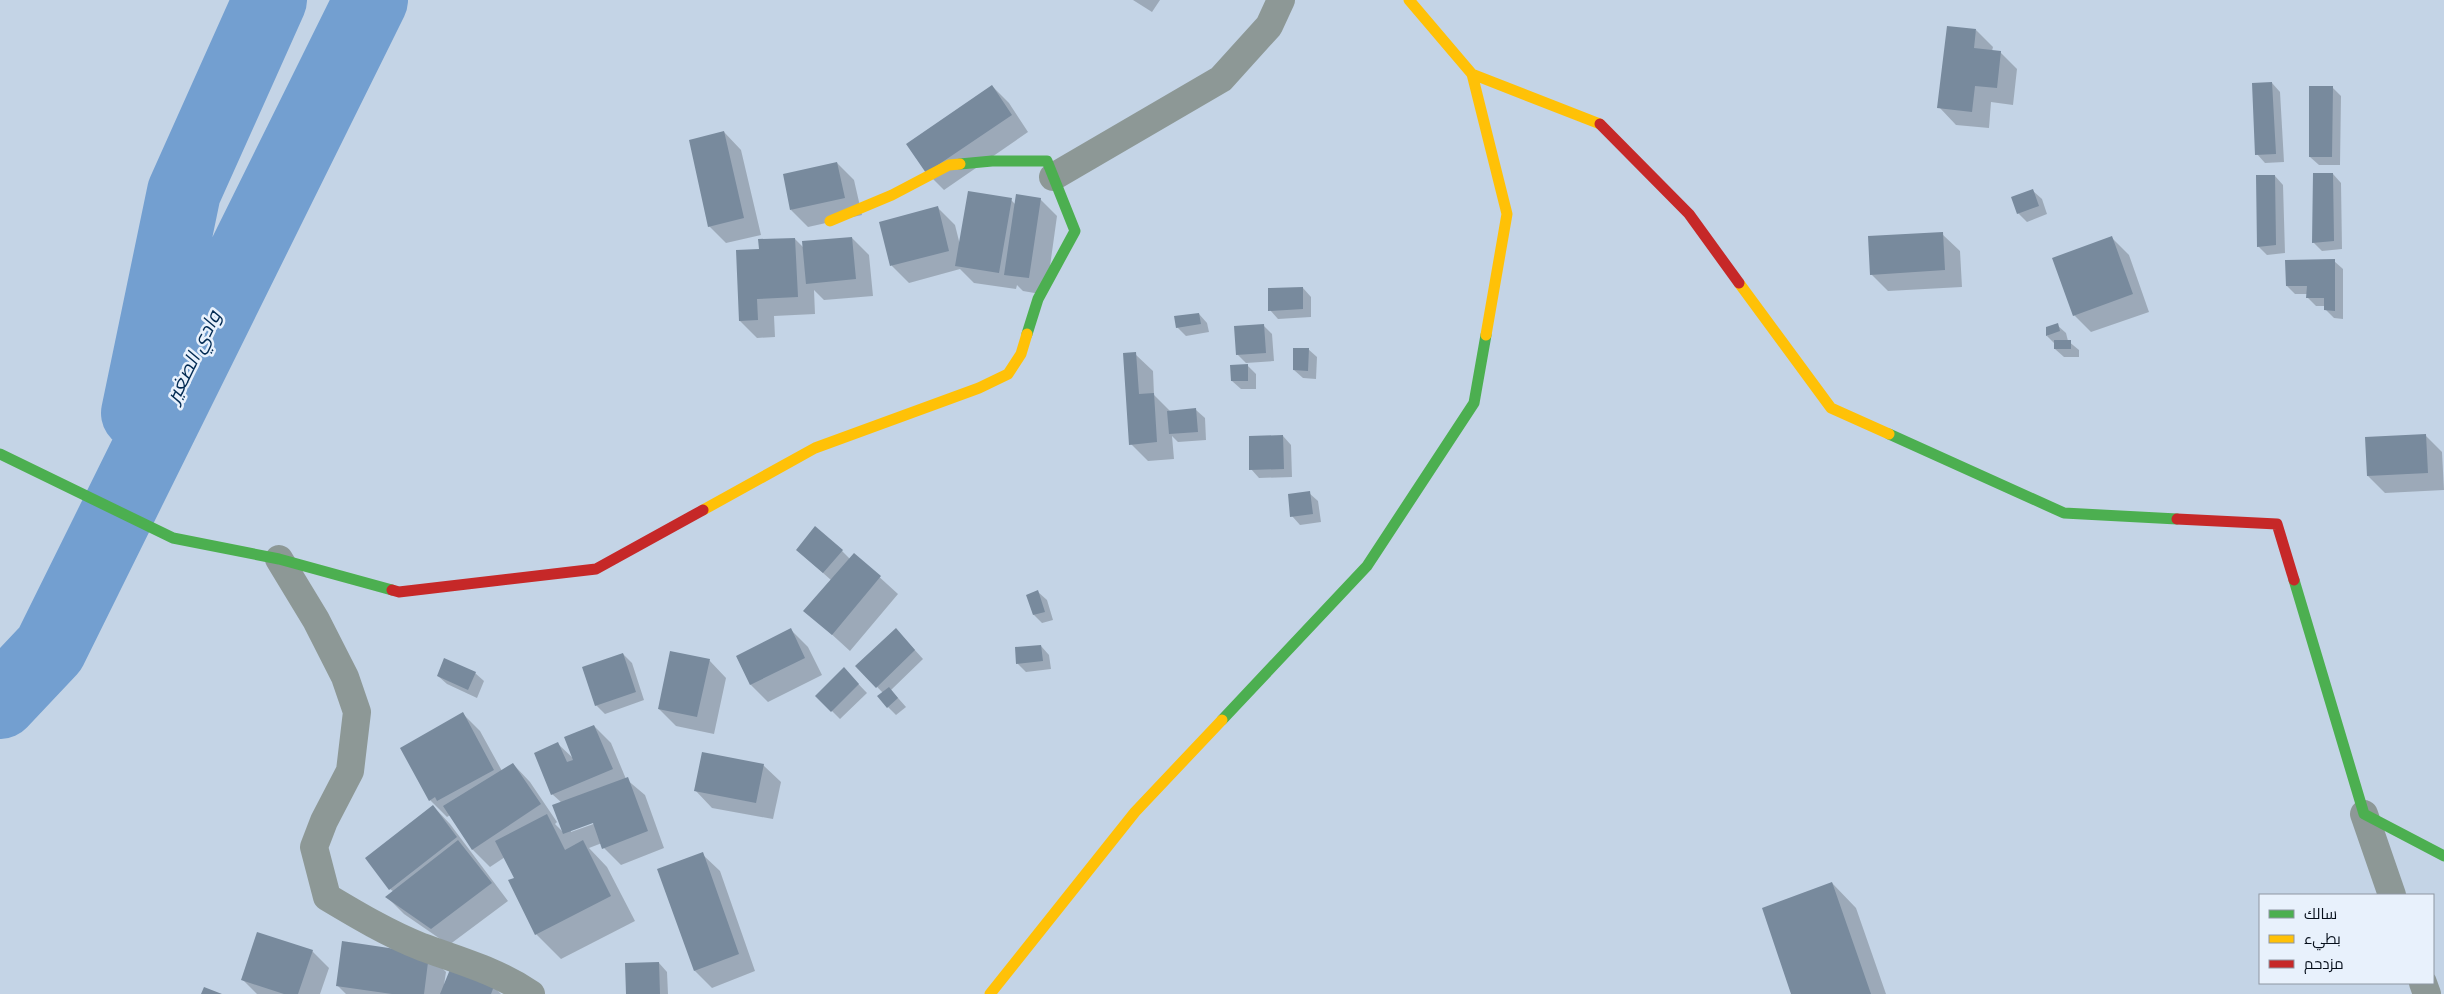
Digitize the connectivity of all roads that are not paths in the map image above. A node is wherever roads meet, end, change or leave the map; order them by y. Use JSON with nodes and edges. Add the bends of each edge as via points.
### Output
{"nodes":[{"id":1,"x":1280,"y":0,"type":"edge"},
{"id":2,"x":1409,"y":0,"type":"edge"},
{"id":3,"x":1472,"y":74,"type":"junction"},
{"id":4,"x":1053,"y":177,"type":"junction"},
{"id":5,"x":830,"y":221,"type":"dead end"},
{"id":6,"x":0,"y":454,"type":"edge"},
{"id":7,"x":279,"y":559,"type":"junction"},
{"id":8,"x":2364,"y":814,"type":"junction"},
{"id":9,"x":2444,"y":856,"type":"edge"},
{"id":10,"x":2392,"y":894,"type":"edge"},
{"id":11,"x":531,"y":994,"type":"edge"},
{"id":12,"x":990,"y":994,"type":"edge"}],
"edges":[{"from":1,"to":4,"type":"street","via":[[1269,26],[1221,79]]},
{"from":2,"to":3,"type":"street"},
{"from":3,"to":8,"type":"street","via":[[1598,122],[1689,214],[1831,408],[2064,513],[2277,524]]},
{"from":3,"to":12,"type":"street","via":[[1507,214],[1474,403],[1367,566],[1135,812]]},
{"from":4,"to":5,"type":"street","via":[[1047,161],[949,165],[892,195]]},
{"from":4,"to":7,"type":"street","via":[[1075,232],[1038,299],[1021,354],[1008,374],[979,388],[815,448],[596,569],[398,592]]},
{"from":6,"to":7,"type":"street","via":[[173,538]]},
{"from":7,"to":11,"type":"street","via":[[316,620],[345,677],[357,712],[350,770],[314,847],[327,897],[367,921],[421,946],[476,965]]},
{"from":8,"to":9,"type":"street"},
{"from":8,"to":10,"type":"street"}]}
